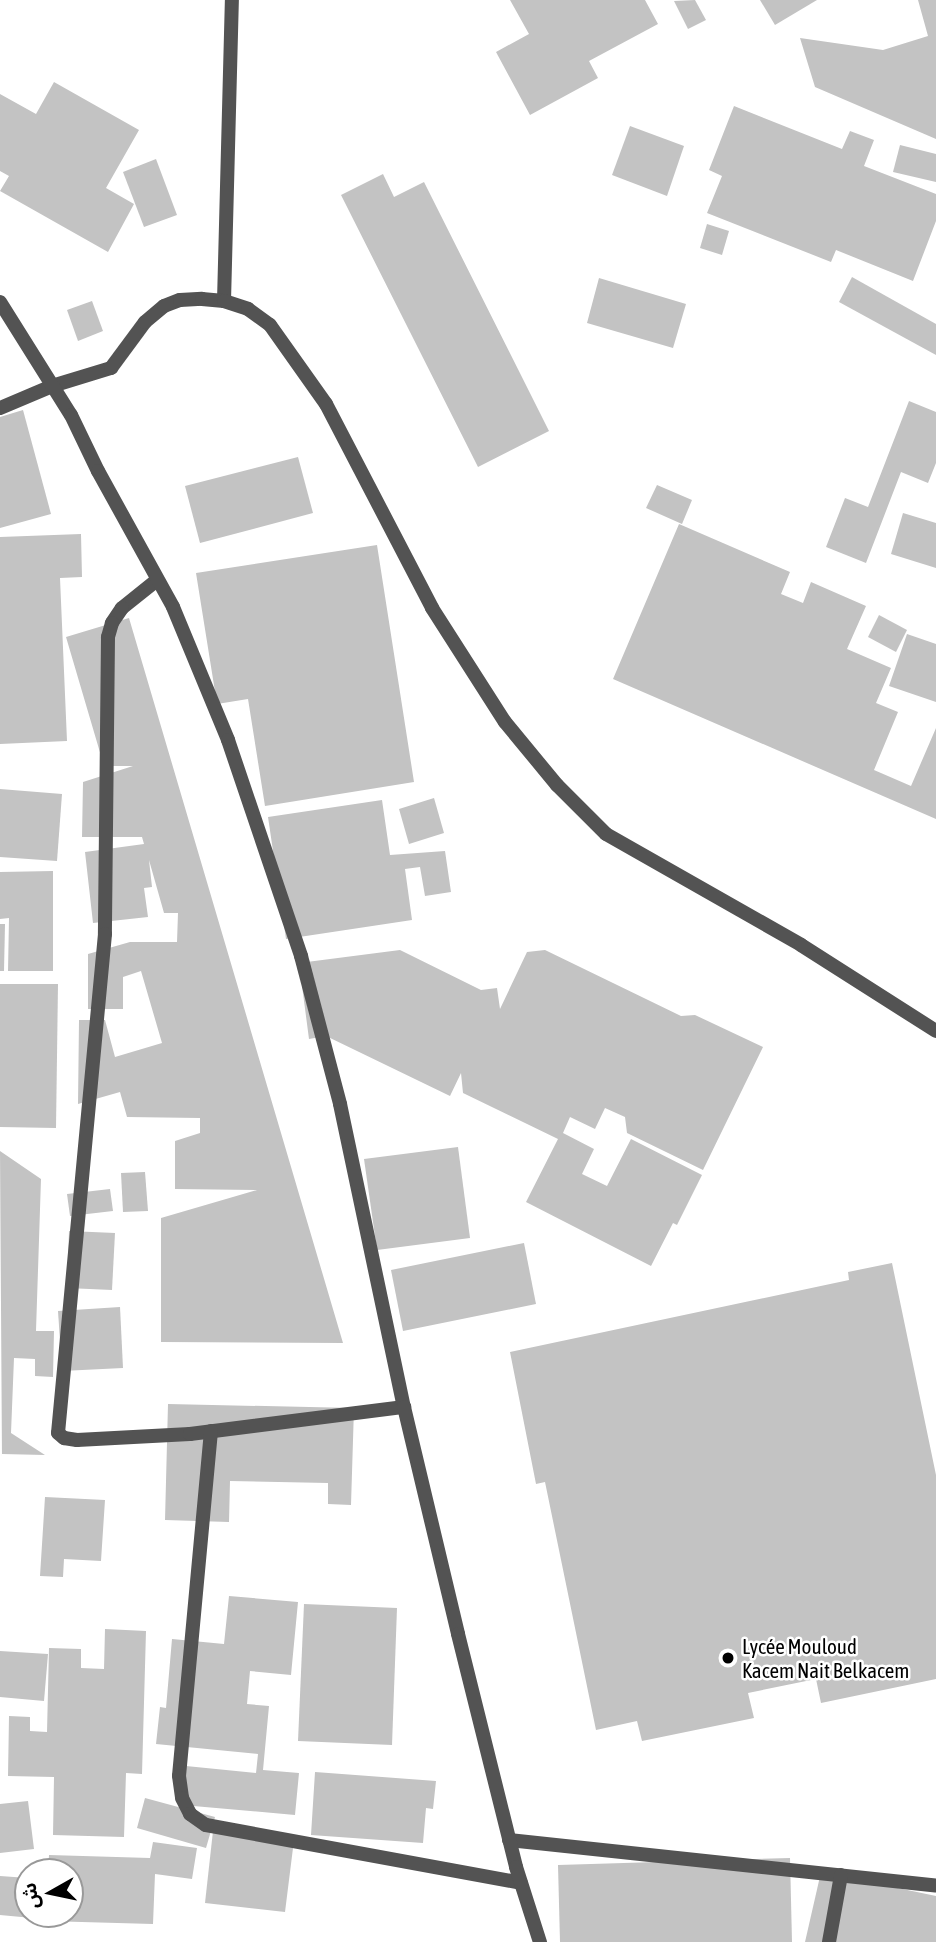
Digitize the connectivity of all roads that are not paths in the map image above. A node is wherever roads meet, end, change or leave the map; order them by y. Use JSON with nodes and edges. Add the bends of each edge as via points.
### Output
{"nodes":[{"id":1,"x":232,"y":0,"type":"edge"},
{"id":2,"x":224,"y":301,"type":"junction"},
{"id":3,"x":0,"y":302,"type":"edge"},
{"id":4,"x":51,"y":386,"type":"junction"},
{"id":5,"x":0,"y":408,"type":"edge"},
{"id":6,"x":157,"y":580,"type":"junction"},
{"id":7,"x":936,"y":1031,"type":"edge"},
{"id":8,"x":404,"y":1407,"type":"junction"},
{"id":9,"x":211,"y":1431,"type":"junction"},
{"id":10,"x":509,"y":1840,"type":"junction"},
{"id":11,"x":841,"y":1875,"type":"junction"},
{"id":12,"x":521,"y":1883,"type":"junction"},
{"id":13,"x":936,"y":1886,"type":"edge"},
{"id":14,"x":540,"y":1942,"type":"edge"},
{"id":15,"x":829,"y":1942,"type":"edge"}],
"edges":[{"from":1,"to":2,"type":"street"},
{"from":2,"to":4,"type":"street","via":[[180,300],[164,306],[145,322],[111,368]]},
{"from":2,"to":7,"type":"street","via":[[248,309],[270,325],[326,404],[432,608],[505,722],[557,785],[606,834],[802,944]]},
{"from":3,"to":4,"type":"street"},
{"from":4,"to":5,"type":"street"},
{"from":4,"to":6,"type":"street","via":[[71,415]]},
{"from":6,"to":8,"type":"street","via":[[173,607],[228,740],[301,956],[340,1104]]},
{"from":6,"to":9,"type":"street","via":[[122,608],[108,637],[105,934],[57,1422],[58,1433],[77,1440]]},
{"from":8,"to":9,"type":"street"},
{"from":8,"to":10,"type":"street"},
{"from":9,"to":12,"type":"street","via":[[179,1776],[190,1814],[206,1825]]},
{"from":10,"to":11,"type":"street"},
{"from":10,"to":12,"type":"street"},
{"from":11,"to":13,"type":"street"},
{"from":11,"to":15,"type":"street"},
{"from":12,"to":14,"type":"street"}]}
